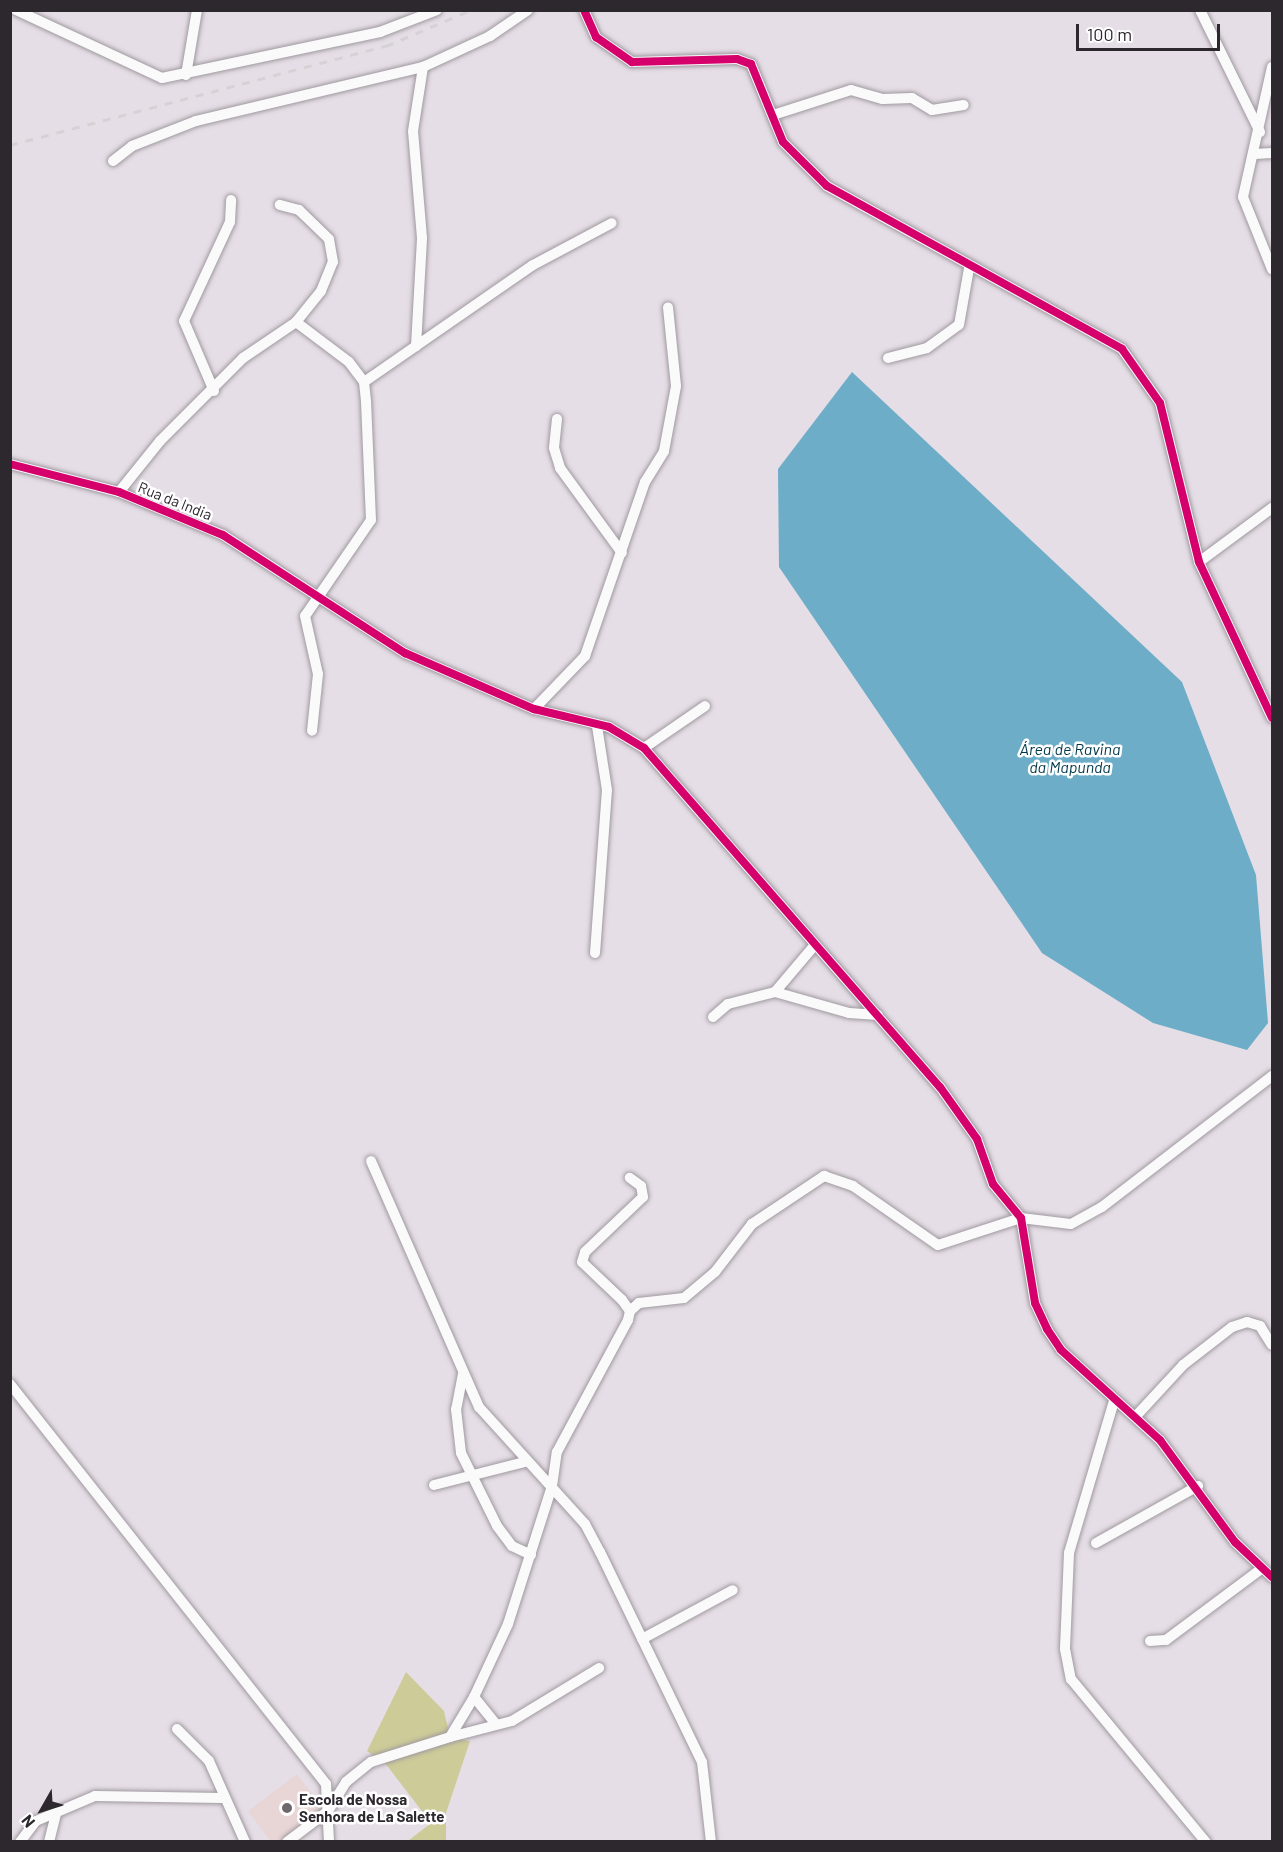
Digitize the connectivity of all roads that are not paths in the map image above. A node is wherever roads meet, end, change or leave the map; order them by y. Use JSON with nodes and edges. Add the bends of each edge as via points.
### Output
{"nodes":[{"id":1,"x":16,"y":10,"type":"edge"},
{"id":2,"x":197,"y":10,"type":"edge"},
{"id":3,"x":436,"y":10,"type":"edge"},
{"id":4,"x":528,"y":10,"type":"edge"},
{"id":5,"x":584,"y":10,"type":"edge"},
{"id":6,"x":1200,"y":10,"type":"edge"},
{"id":7,"x":423,"y":67,"type":"junction"},
{"id":8,"x":1272,"y":67,"type":"edge"},
{"id":9,"x":186,"y":75,"type":"junction"},
{"id":10,"x":964,"y":105,"type":"dead end"},
{"id":11,"x":773,"y":115,"type":"junction"},
{"id":12,"x":1260,"y":132,"type":"junction"},
{"id":13,"x":1272,"y":153,"type":"edge"},
{"id":14,"x":1255,"y":154,"type":"junction"},
{"id":15,"x":113,"y":161,"type":"dead end"},
{"id":16,"x":231,"y":200,"type":"dead end"},
{"id":17,"x":280,"y":205,"type":"dead end"},
{"id":18,"x":612,"y":223,"type":"dead end"},
{"id":19,"x":969,"y":268,"type":"junction"},
{"id":20,"x":1272,"y":269,"type":"edge"},
{"id":21,"x":668,"y":307,"type":"dead end"},
{"id":22,"x":296,"y":322,"type":"junction"},
{"id":23,"x":416,"y":346,"type":"junction"},
{"id":24,"x":888,"y":358,"type":"dead end"},
{"id":25,"x":364,"y":382,"type":"junction"},
{"id":26,"x":214,"y":391,"type":"junction"},
{"id":27,"x":557,"y":418,"type":"dead end"},
{"id":28,"x":10,"y":464,"type":"edge"},
{"id":29,"x":119,"y":492,"type":"junction"},
{"id":30,"x":1272,"y":508,"type":"edge"},
{"id":31,"x":622,"y":553,"type":"junction"},
{"id":32,"x":1199,"y":562,"type":"junction"},
{"id":33,"x":313,"y":598,"type":"junction"},
{"id":34,"x":705,"y":706,"type":"dead end"},
{"id":35,"x":534,"y":709,"type":"junction"},
{"id":36,"x":1272,"y":718,"type":"edge"},
{"id":37,"x":597,"y":726,"type":"junction"},
{"id":38,"x":312,"y":731,"type":"dead end"},
{"id":39,"x":644,"y":748,"type":"junction"},
{"id":40,"x":813,"y":947,"type":"junction"},
{"id":41,"x":595,"y":953,"type":"dead end"},
{"id":42,"x":775,"y":992,"type":"junction"},
{"id":43,"x":878,"y":1015,"type":"junction"},
{"id":44,"x":712,"y":1017,"type":"dead end"},
{"id":45,"x":1272,"y":1076,"type":"edge"},
{"id":46,"x":371,"y":1161,"type":"dead end"},
{"id":47,"x":630,"y":1178,"type":"dead end"},
{"id":48,"x":1021,"y":1218,"type":"junction"},
{"id":49,"x":630,"y":1311,"type":"junction"},
{"id":50,"x":1272,"y":1345,"type":"edge"},
{"id":51,"x":463,"y":1374,"type":"junction"},
{"id":52,"x":10,"y":1384,"type":"edge"},
{"id":53,"x":1114,"y":1401,"type":"junction"},
{"id":54,"x":1136,"y":1416,"type":"junction"},
{"id":55,"x":525,"y":1462,"type":"junction"},
{"id":56,"x":473,"y":1480,"type":"junction"},
{"id":57,"x":434,"y":1485,"type":"dead end"},
{"id":58,"x":552,"y":1486,"type":"junction"},
{"id":59,"x":1198,"y":1486,"type":"junction"},
{"id":60,"x":1096,"y":1543,"type":"dead end"},
{"id":61,"x":531,"y":1555,"type":"junction"},
{"id":62,"x":1260,"y":1570,"type":"junction"},
{"id":63,"x":1272,"y":1577,"type":"edge"},
{"id":64,"x":733,"y":1590,"type":"dead end"},
{"id":65,"x":642,"y":1639,"type":"junction"},
{"id":66,"x":1149,"y":1641,"type":"dead end"},
{"id":67,"x":599,"y":1668,"type":"dead end"},
{"id":68,"x":474,"y":1697,"type":"junction"},
{"id":69,"x":495,"y":1723,"type":"junction"},
{"id":70,"x":177,"y":1729,"type":"dead end"},
{"id":71,"x":450,"y":1737,"type":"junction"},
{"id":72,"x":222,"y":1798,"type":"junction"},
{"id":73,"x":327,"y":1812,"type":"junction"},
{"id":74,"x":56,"y":1813,"type":"junction"},
{"id":75,"x":20,"y":1842,"type":"edge"},
{"id":76,"x":49,"y":1842,"type":"edge"},
{"id":77,"x":245,"y":1842,"type":"edge"},
{"id":78,"x":287,"y":1842,"type":"edge"},
{"id":79,"x":329,"y":1842,"type":"edge"},
{"id":80,"x":711,"y":1842,"type":"edge"},
{"id":81,"x":1206,"y":1842,"type":"edge"}],
"edges":[{"from":1,"to":9,"type":"street","via":[[138,71],[162,78]]},
{"from":2,"to":9,"type":"street"},
{"from":3,"to":9,"type":"street","via":[[380,32]]},
{"from":4,"to":7,"type":"street","via":[[490,36]]},
{"from":5,"to":11,"type":"street","via":[[596,37],[632,62],[737,59],[751,64]]},
{"from":6,"to":12,"type":"street"},
{"from":7,"to":15,"type":"street","via":[[196,121],[132,146]]},
{"from":7,"to":23,"type":"street","via":[[412,131],[422,238]]},
{"from":8,"to":12,"type":"street"},
{"from":10,"to":11,"type":"street","via":[[932,110],[912,98],[883,99],[851,90]]},
{"from":11,"to":19,"type":"street","via":[[802,167]]},
{"from":12,"to":14,"type":"street"},
{"from":13,"to":14,"type":"street"},
{"from":14,"to":20,"type":"street","via":[[1244,210]]},
{"from":16,"to":26,"type":"street","via":[[230,222],[184,321]]},
{"from":17,"to":22,"type":"street","via":[[316,223],[329,239],[333,262],[321,291]]},
{"from":18,"to":23,"type":"street","via":[[533,266]]},
{"from":19,"to":24,"type":"street","via":[[959,325],[927,348]]},
{"from":19,"to":32,"type":"street","via":[[1096,331],[1142,371],[1160,403]]},
{"from":21,"to":31,"type":"street","via":[[675,348],[672,419]]},
{"from":22,"to":25,"type":"street","via":[[349,362]]},
{"from":22,"to":26,"type":"street","via":[[243,358]]},
{"from":23,"to":25,"type":"street"},
{"from":25,"to":33,"type":"street","via":[[371,520]]},
{"from":26,"to":29,"type":"street","via":[[160,441]]},
{"from":27,"to":31,"type":"street","via":[[554,448],[560,468]]},
{"from":28,"to":29,"type":"street","name":"Rua da India"},
{"from":29,"to":33,"type":"street","name":"Rua da India","via":[[223,535]]},
{"from":30,"to":32,"type":"street"},
{"from":31,"to":35,"type":"street","via":[[585,656]]},
{"from":32,"to":36,"type":"street"},
{"from":33,"to":35,"type":"street","name":"Rua da India","via":[[405,653]]},
{"from":33,"to":38,"type":"street","via":[[305,616],[318,674]]},
{"from":34,"to":39,"type":"street"},
{"from":35,"to":37,"type":"street","name":"Rua da India"},
{"from":37,"to":39,"type":"street","name":"Rua da India"},
{"from":37,"to":41,"type":"street","via":[[607,790]]},
{"from":39,"to":40,"type":"street"},
{"from":40,"to":42,"type":"street"},
{"from":40,"to":43,"type":"street"},
{"from":42,"to":43,"type":"street","via":[[849,1013]]},
{"from":42,"to":44,"type":"street","via":[[728,1004]]},
{"from":43,"to":48,"type":"street","via":[[940,1087],[977,1139],[993,1184]]},
{"from":45,"to":48,"type":"street","via":[[1102,1207],[1071,1224]]},
{"from":46,"to":51,"type":"street"},
{"from":47,"to":49,"type":"street","via":[[641,1186],[643,1197],[585,1252],[582,1262]]},
{"from":48,"to":49,"type":"street","via":[[938,1245],[853,1186],[824,1176],[752,1224],[715,1272],[684,1298],[639,1303]]},
{"from":48,"to":53,"type":"street","via":[[1035,1303],[1047,1329]]},
{"from":49,"to":58,"type":"street","via":[[595,1390],[558,1452]]},
{"from":50,"to":54,"type":"street","via":[[1260,1326],[1247,1322],[1232,1327],[1183,1365]]},
{"from":51,"to":55,"type":"street","via":[[479,1407]]},
{"from":51,"to":56,"type":"street","via":[[456,1409],[458,1437]]},
{"from":52,"to":73,"type":"street","via":[[326,1784]]},
{"from":53,"to":54,"type":"street"},
{"from":53,"to":81,"type":"street","via":[[1069,1553],[1065,1649],[1071,1679]]},
{"from":54,"to":59,"type":"street"},
{"from":55,"to":56,"type":"street"},
{"from":55,"to":58,"type":"street"},
{"from":56,"to":57,"type":"street"},
{"from":56,"to":61,"type":"street","via":[[496,1526],[512,1546]]},
{"from":58,"to":61,"type":"street"},
{"from":58,"to":65,"type":"street","via":[[585,1524]]},
{"from":59,"to":60,"type":"street"},
{"from":59,"to":62,"type":"street"},
{"from":61,"to":68,"type":"street","via":[[508,1624]]},
{"from":62,"to":63,"type":"street"},
{"from":62,"to":66,"type":"street","via":[[1166,1640]]},
{"from":64,"to":65,"type":"street"},
{"from":65,"to":80,"type":"street","via":[[702,1762]]},
{"from":67,"to":69,"type":"street","via":[[512,1721]]},
{"from":68,"to":69,"type":"street"},
{"from":68,"to":71,"type":"street"},
{"from":69,"to":71,"type":"street"},
{"from":70,"to":72,"type":"street","via":[[209,1761]]},
{"from":71,"to":73,"type":"street","via":[[371,1762],[342,1786]]},
{"from":72,"to":74,"type":"street","via":[[95,1796]]},
{"from":72,"to":77,"type":"street"},
{"from":73,"to":78,"type":"street"},
{"from":73,"to":79,"type":"street"},
{"from":74,"to":75,"type":"street","via":[[36,1821]]},
{"from":74,"to":76,"type":"street"}]}
